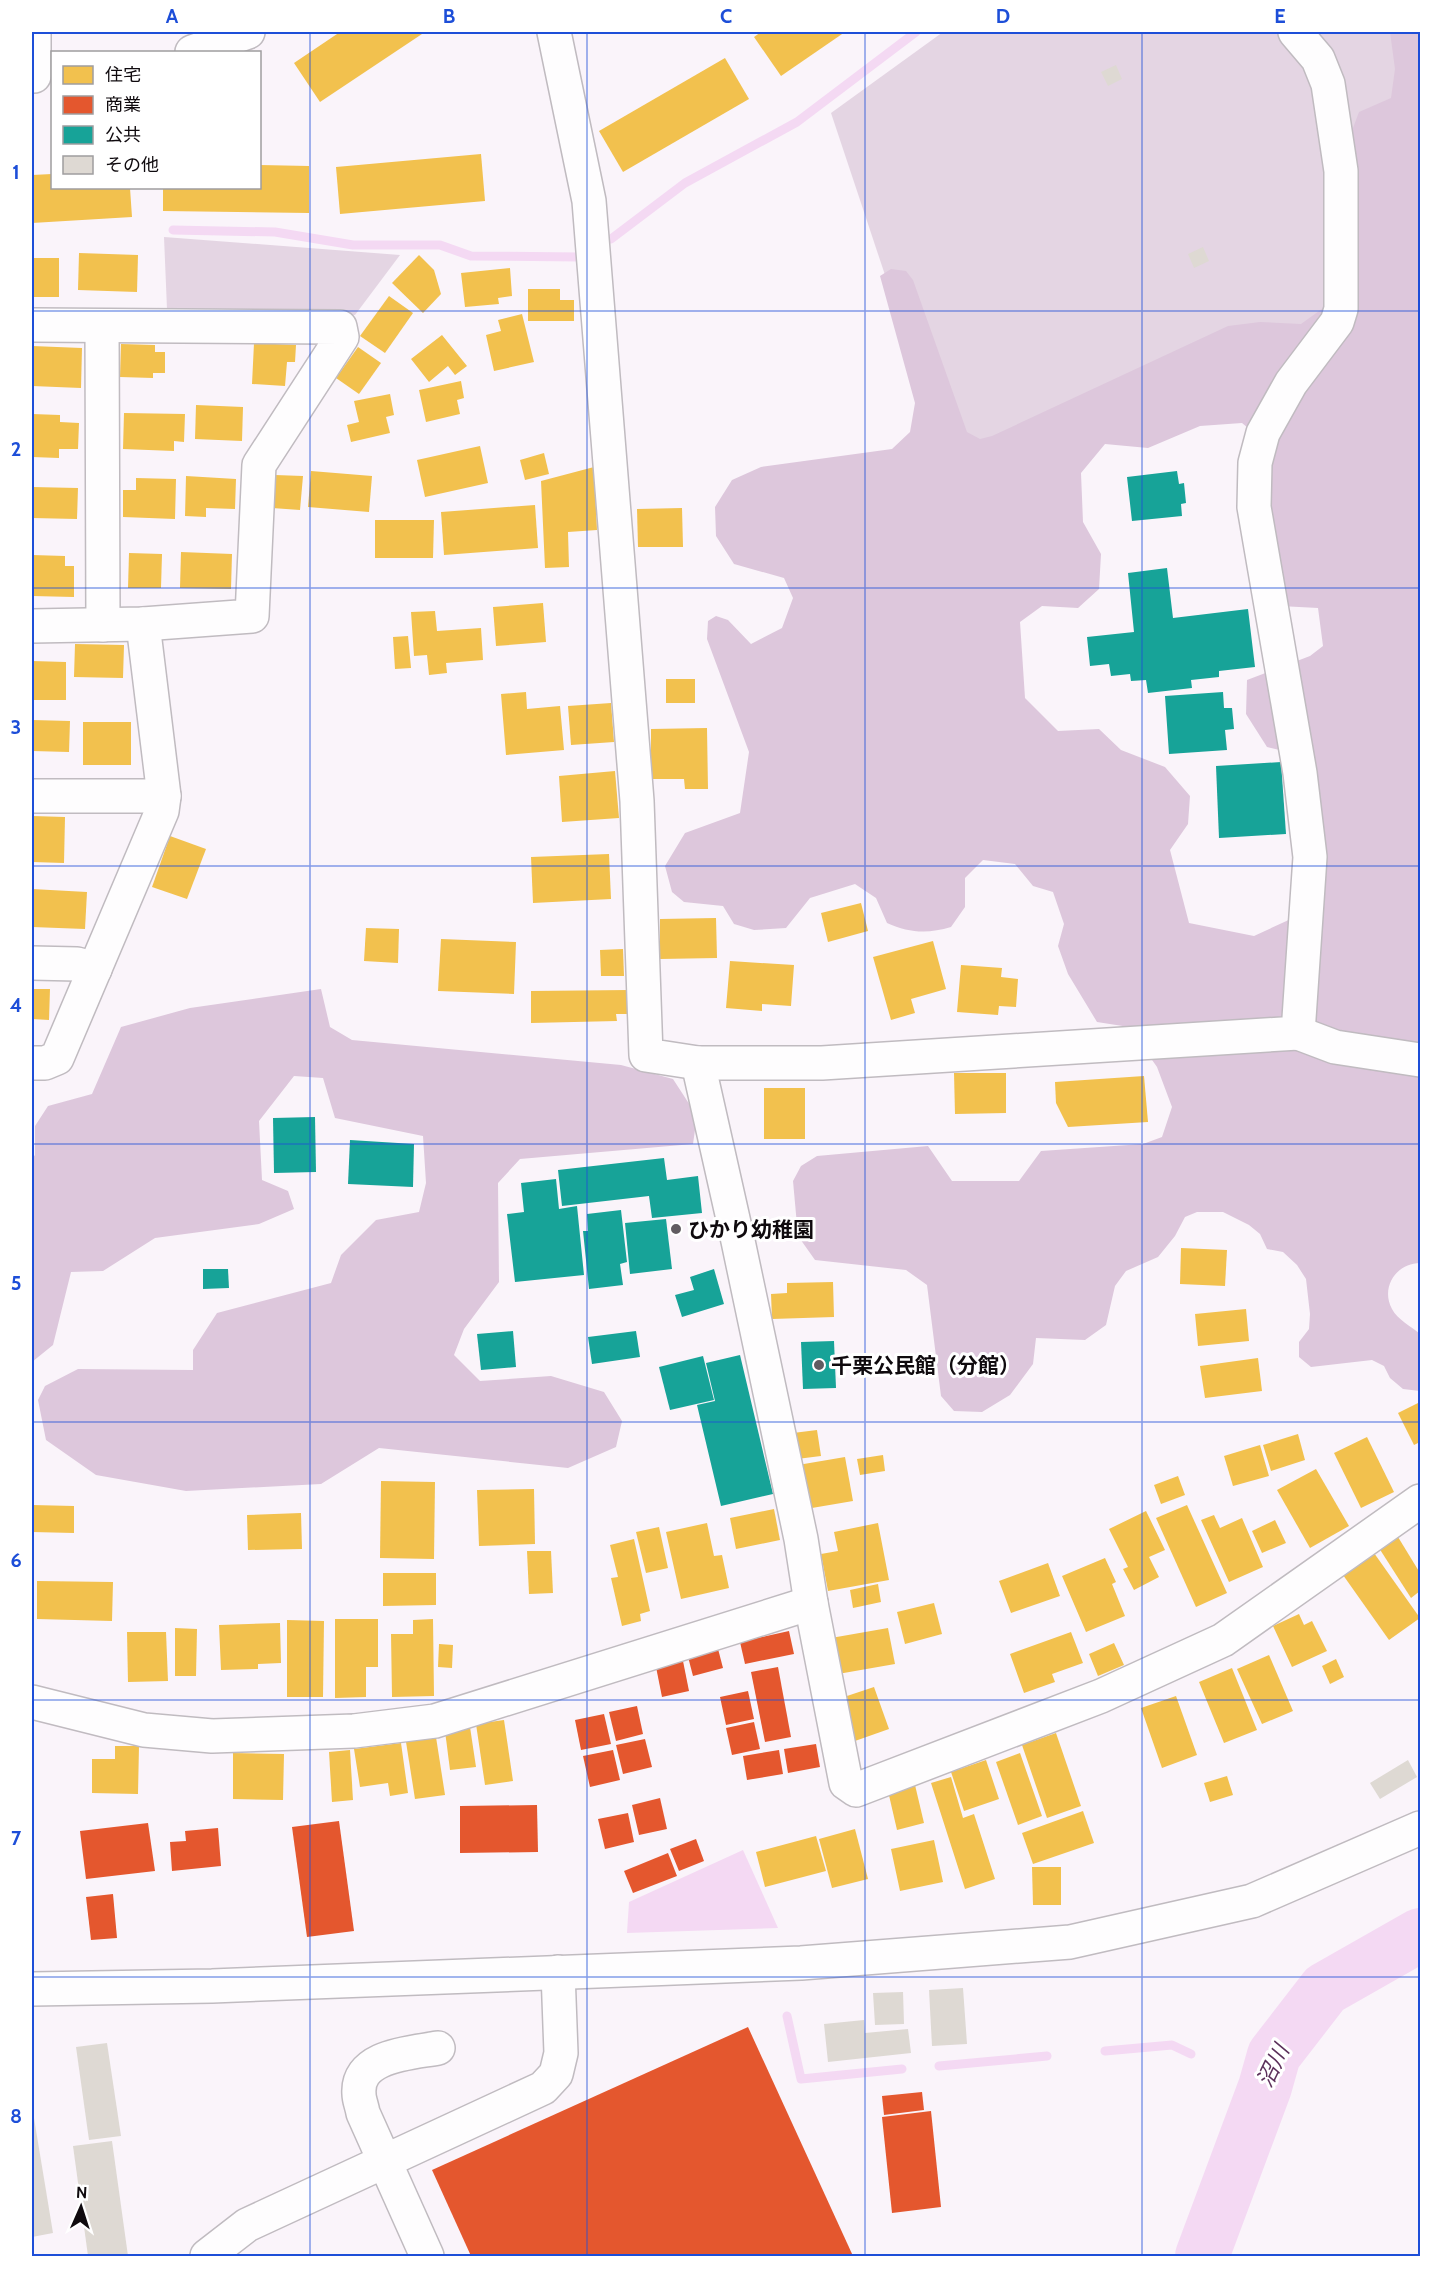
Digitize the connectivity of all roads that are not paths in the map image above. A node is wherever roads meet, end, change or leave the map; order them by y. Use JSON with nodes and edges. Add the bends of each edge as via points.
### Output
{"nodes":[{"id":1,"x":34,"y":32,"type":"edge"},
{"id":2,"x":249,"y":32,"type":"edge"},
{"id":3,"x":554,"y":32,"type":"edge"},
{"id":4,"x":1295,"y":32,"type":"edge"},
{"id":5,"x":195,"y":51,"type":"edge"},
{"id":6,"x":39,"y":75,"type":"edge"},
{"id":7,"x":32,"y":325,"type":"edge"},
{"id":8,"x":102,"y":326,"type":"junction"},
{"id":9,"x":143,"y":624,"type":"junction"},
{"id":10,"x":103,"y":625,"type":"junction"},
{"id":11,"x":32,"y":626,"type":"edge"},
{"id":12,"x":32,"y":796,"type":"edge"},
{"id":13,"x":164,"y":796,"type":"junction"},
{"id":14,"x":32,"y":963,"type":"edge"},
{"id":15,"x":95,"y":969,"type":"junction"},
{"id":16,"x":1298,"y":1033,"type":"junction"},
{"id":17,"x":1420,"y":1060,"type":"edge"},
{"id":18,"x":698,"y":1063,"type":"junction"},
{"id":19,"x":32,"y":1064,"type":"edge"},
{"id":20,"x":1420,"y":1501,"type":"edge"},
{"id":21,"x":811,"y":1603,"type":"junction"},
{"id":22,"x":32,"y":1702,"type":"edge"},
{"id":23,"x":1420,"y":1828,"type":"edge"},
{"id":24,"x":558,"y":1972,"type":"junction"},
{"id":25,"x":32,"y":1989,"type":"edge"},
{"id":26,"x":438,"y":2048,"type":"dead end"},
{"id":27,"x":385,"y":2162,"type":"junction"},
{"id":28,"x":207,"y":2256,"type":"edge"},
{"id":29,"x":427,"y":2256,"type":"edge"}],
"edges":[{"from":1,"to":6,"type":"street"},
{"from":2,"to":5,"type":"street"},
{"from":3,"to":18,"type":"street","via":[[590,212],[637,801],[646,1055]]},
{"from":4,"to":16,"type":"street","via":[[1318,59],[1328,84],[1341,171],[1341,309],[1337,322],[1291,383],[1263,433],[1255,462],[1254,507],[1300,773],[1310,857]]},
{"from":7,"to":8,"type":"street"},
{"from":8,"to":9,"type":"street","via":[[340,327],[342,337],[259,465],[252,616]]},
{"from":8,"to":10,"type":"street"},
{"from":9,"to":10,"type":"street"},
{"from":9,"to":13,"type":"street"},
{"from":10,"to":11,"type":"street"},
{"from":12,"to":13,"type":"street"},
{"from":13,"to":15,"type":"street","via":[[162,811]]},
{"from":14,"to":15,"type":"street","via":[[77,964]]},
{"from":15,"to":19,"type":"street","via":[[57,1058],[45,1064]]},
{"from":16,"to":17,"type":"street","via":[[1335,1047]]},
{"from":16,"to":18,"type":"street","via":[[822,1063]]},
{"from":18,"to":21,"type":"street","via":[[741,1252]]},
{"from":20,"to":21,"type":"street","via":[[1223,1640],[1101,1696],[856,1790],[846,1783]]},
{"from":21,"to":22,"type":"street","via":[[435,1720],[354,1731],[212,1736],[155,1731]]},
{"from":23,"to":24,"type":"street","via":[[1252,1901],[1070,1942],[801,1962]]},
{"from":24,"to":25,"type":"street"},
{"from":24,"to":27,"type":"street","via":[[561,2053],[556,2074],[543,2088]]},
{"from":26,"to":27,"type":"street","via":[[382,2058],[364,2073],[358,2092]]},
{"from":27,"to":28,"type":"street","via":[[247,2225]]},
{"from":27,"to":29,"type":"street"}]}
